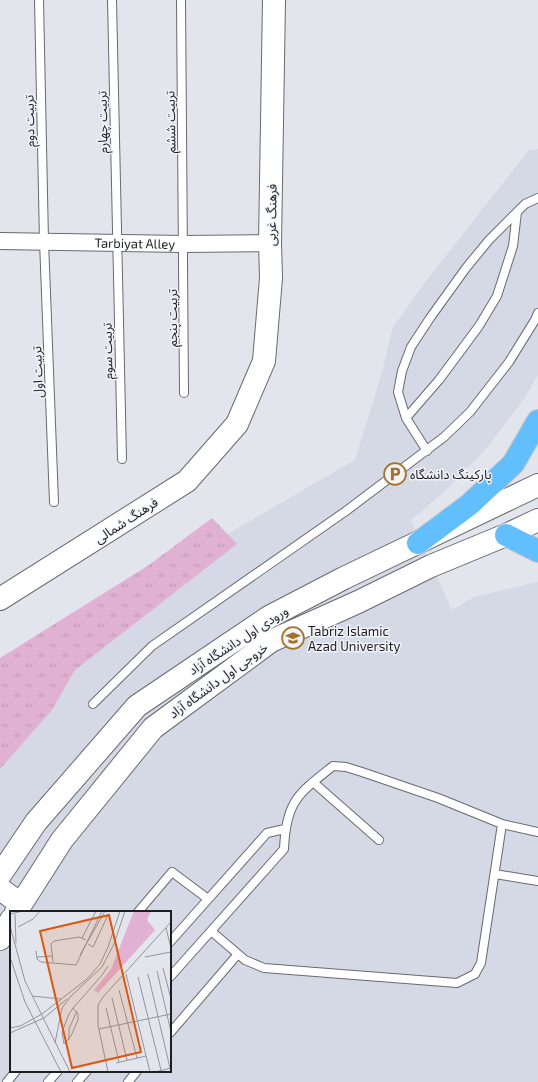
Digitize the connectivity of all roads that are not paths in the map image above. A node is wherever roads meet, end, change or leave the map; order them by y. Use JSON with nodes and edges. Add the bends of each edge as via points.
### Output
{"nodes":[{"id":1,"x":39,"y":0,"type":"edge"},
{"id":2,"x":112,"y":0,"type":"edge"},
{"id":3,"x":181,"y":0,"type":"edge"},
{"id":4,"x":274,"y":0,"type":"edge"},
{"id":5,"x":538,"y":198,"type":"edge"},
{"id":6,"x":517,"y":212,"type":"junction"},
{"id":7,"x":0,"y":240,"type":"edge"},
{"id":8,"x":44,"y":241,"type":"junction"},
{"id":9,"x":117,"y":243,"type":"junction"},
{"id":10,"x":270,"y":243,"type":"junction"},
{"id":11,"x":184,"y":244,"type":"junction"},
{"id":12,"x":538,"y":313,"type":"edge"},
{"id":13,"x":184,"y":393,"type":"dead end"},
{"id":14,"x":406,"y":418,"type":"junction"},
{"id":15,"x":538,"y":421,"type":"edge"},
{"id":16,"x":236,"y":424,"type":"joint"},
{"id":17,"x":427,"y":451,"type":"junction"},
{"id":18,"x":122,"y":459,"type":"dead end"},
{"id":19,"x":538,"y":485,"type":"edge"},
{"id":20,"x":54,"y":502,"type":"dead end"},
{"id":21,"x":492,"y":508,"type":"junction"},
{"id":22,"x":538,"y":520,"type":"edge"},
{"id":23,"x":506,"y":535,"type":"junction"},
{"id":24,"x":418,"y":543,"type":"junction"},
{"id":25,"x":538,"y":551,"type":"edge"},
{"id":26,"x":431,"y":566,"type":"junction"},
{"id":27,"x":344,"y":578,"type":"junction"},
{"id":28,"x":0,"y":600,"type":"edge"},
{"id":29,"x":358,"y":602,"type":"junction"},
{"id":30,"x":93,"y":704,"type":"dead end"},
{"id":31,"x":313,"y":782,"type":"junction"},
{"id":32,"x":36,"y":822,"type":"junction"},
{"id":33,"x":502,"y":824,"type":"junction"},
{"id":34,"x":285,"y":829,"type":"junction"},
{"id":35,"x":538,"y":832,"type":"edge"},
{"id":36,"x":62,"y":840,"type":"junction"},
{"id":37,"x":379,"y":840,"type":"dead end"},
{"id":38,"x":495,"y":874,"type":"junction"},
{"id":39,"x":0,"y":875,"type":"edge"},
{"id":40,"x":538,"y":880,"type":"edge"},
{"id":41,"x":0,"y":889,"type":"edge"},
{"id":42,"x":208,"y":899,"type":"junction"},
{"id":43,"x":15,"y":911,"type":"edge"},
{"id":44,"x":17,"y":911,"type":"edge"},
{"id":45,"x":139,"y":911,"type":"edge"},
{"id":46,"x":10,"y":922,"type":"edge"},
{"id":47,"x":211,"y":931,"type":"junction"},
{"id":48,"x":0,"y":939,"type":"edge"},
{"id":49,"x":171,"y":941,"type":"edge"},
{"id":50,"x":238,"y":954,"type":"junction"},
{"id":51,"x":171,"y":976,"type":"edge"},
{"id":52,"x":171,"y":1032,"type":"edge"},
{"id":53,"x":15,"y":1072,"type":"edge"},
{"id":54,"x":57,"y":1072,"type":"edge"},
{"id":55,"x":86,"y":1072,"type":"edge"},
{"id":56,"x":137,"y":1072,"type":"edge"},
{"id":57,"x":7,"y":1082,"type":"edge"},
{"id":58,"x":48,"y":1082,"type":"edge"},
{"id":59,"x":77,"y":1082,"type":"edge"},
{"id":60,"x":128,"y":1082,"type":"edge"}],
"edges":[{"from":1,"to":8,"type":"lane","name":"تربیت دوم"},
{"from":2,"to":9,"type":"lane","name":"تربیت چهارم"},
{"from":3,"to":11,"type":"lane","name":"تربیت ششم"},
{"from":4,"to":10,"type":"street","name":"فرهنگ غربی"},
{"from":5,"to":6,"type":"lane","via":[[525,204]]},
{"from":6,"to":14,"type":"lane","via":[[513,246],[497,296],[440,380]]},
{"from":6,"to":14,"type":"lane","via":[[466,268],[411,347],[398,392]]},
{"from":7,"to":8,"type":"street","name":"Tarbiyat Alley"},
{"from":8,"to":9,"type":"street","name":"Tarbiyat Alley"},
{"from":8,"to":20,"type":"lane","name":"تربیت اول"},
{"from":9,"to":11,"type":"street","name":"Tarbiyat Alley"},
{"from":9,"to":18,"type":"lane","name":"تربیت سوم"},
{"from":10,"to":11,"type":"street","name":"Tarbiyat Alley"},
{"from":10,"to":16,"type":"street","name":"فرهنگ غربی","via":[[271,278],[264,361]]},
{"from":11,"to":13,"type":"lane","name":"تربیت پنجم"},
{"from":12,"to":17,"type":"lane","via":[[509,362],[470,412]]},
{"from":14,"to":17,"type":"lane"},
{"from":15,"to":24,"type":"highway","via":[[514,464],[469,505]]},
{"from":16,"to":28,"type":"street","name":"فرهنگ شمالی","via":[[187,481]]},
{"from":17,"to":30,"type":"lane","via":[[346,511],[152,646]]},
{"from":19,"to":21,"type":"street","name":"ورودی اول دانشگاه آزاد"},
{"from":21,"to":23,"type":"street"},
{"from":21,"to":24,"type":"street","name":"ورودی اول دانشگاه آزاد"},
{"from":22,"to":23,"type":"street","name":"خروجی اول دانشگاه آزاد"},
{"from":23,"to":25,"type":"highway"},
{"from":23,"to":26,"type":"street","name":"خروجی اول دانشگاه آزاد"},
{"from":24,"to":26,"type":"street"},
{"from":24,"to":27,"type":"street","name":"ورودی اول دانشگاه آزاد"},
{"from":26,"to":29,"type":"street","name":"خروجی اول دانشگاه آزاد"},
{"from":27,"to":29,"type":"street"},
{"from":27,"to":32,"type":"street","name":"ورودی اول دانشگاه آزاد","via":[[269,616],[137,706]]},
{"from":29,"to":36,"type":"street","name":"خروجی اول دانشگاه آزاد","via":[[271,641],[153,728]]},
{"from":31,"to":33,"type":"lane","via":[[333,766],[346,767],[438,798]]},
{"from":31,"to":34,"type":"lane","via":[[295,800],[288,813]]},
{"from":31,"to":37,"type":"lane"},
{"from":32,"to":36,"type":"street"},
{"from":32,"to":39,"type":"street","name":"ورودی اول دانشگاه آزاد"},
{"from":33,"to":35,"type":"lane"},
{"from":33,"to":38,"type":"lane"},
{"from":34,"to":42,"type":"lane","via":[[267,833]]},
{"from":34,"to":47,"type":"lane","via":[[284,849]]},
{"from":36,"to":44,"type":"street","name":"خروجی اول دانشگاه آزاد"},
{"from":38,"to":40,"type":"lane"},
{"from":38,"to":50,"type":"lane","via":[[481,963],[475,974],[457,983],[264,968]]},
{"from":41,"to":43,"type":"street"},
{"from":42,"to":45,"type":"lane","via":[[172,872]]},
{"from":42,"to":49,"type":"lane"},
{"from":46,"to":48,"type":"street","name":"خروجی اول دانشگاه آزاد"},
{"from":47,"to":50,"type":"lane"},
{"from":47,"to":51,"type":"lane"},
{"from":50,"to":52,"type":"lane"},
{"from":53,"to":57,"type":"lane"},
{"from":54,"to":58,"type":"lane"},
{"from":55,"to":59,"type":"lane"},
{"from":56,"to":60,"type":"lane"}]}
